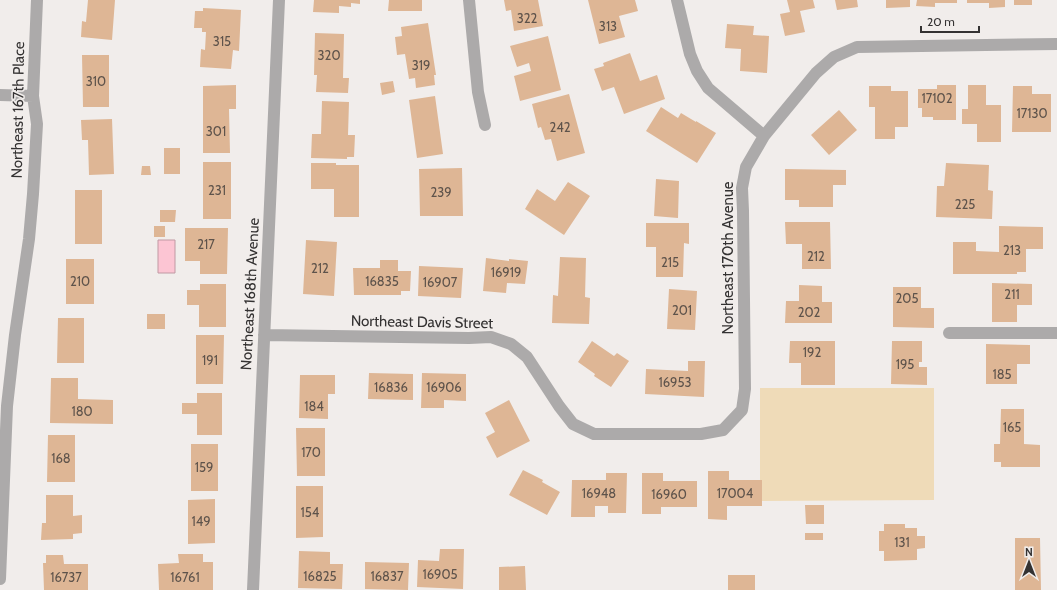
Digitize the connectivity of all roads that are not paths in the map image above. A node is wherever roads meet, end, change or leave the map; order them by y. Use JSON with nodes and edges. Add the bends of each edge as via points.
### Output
{"nodes":[{"id":1,"x":37,"y":0,"type":"edge"},
{"id":2,"x":279,"y":0,"type":"edge"},
{"id":3,"x":468,"y":0,"type":"edge"},
{"id":4,"x":677,"y":0,"type":"edge"},
{"id":5,"x":1057,"y":44,"type":"edge"},
{"id":6,"x":0,"y":95,"type":"edge"},
{"id":7,"x":33,"y":96,"type":"junction"},
{"id":8,"x":485,"y":125,"type":"dead end"},
{"id":9,"x":764,"y":136,"type":"junction"},
{"id":10,"x":949,"y":333,"type":"dead end"},
{"id":11,"x":1057,"y":333,"type":"edge"},
{"id":12,"x":264,"y":335,"type":"junction"},
{"id":13,"x":742,"y":410,"type":"joint"},
{"id":14,"x":0,"y":579,"type":"edge"},
{"id":15,"x":253,"y":590,"type":"edge"}],
"edges":[{"from":1,"to":7,"type":"street","name":"Northeast 167th Place"},
{"from":2,"to":12,"type":"street","name":"Northeast 168th Avenue"},
{"from":3,"to":8,"type":"street","via":[[478,92]]},
{"from":4,"to":9,"type":"street","via":[[690,54],[700,76],[708,88]]},
{"from":5,"to":9,"type":"street","name":"Northeast 170th Avenue","via":[[857,47],[834,57],[816,73]]},
{"from":6,"to":7,"type":"street"},
{"from":7,"to":14,"type":"street","name":"Northeast 167th Place","via":[[37,124],[33,194],[7,406]]},
{"from":9,"to":13,"type":"street","name":"Northeast 170th Avenue","via":[[746,167],[742,188],[745,389]]},
{"from":10,"to":11,"type":"street"},
{"from":12,"to":13,"type":"street","name":"Northeast Davis Street","via":[[491,337],[511,344],[527,357],[573,424],[594,434],[701,434],[723,430]]},
{"from":12,"to":15,"type":"street","name":"Northeast 168th Avenue"}]}
